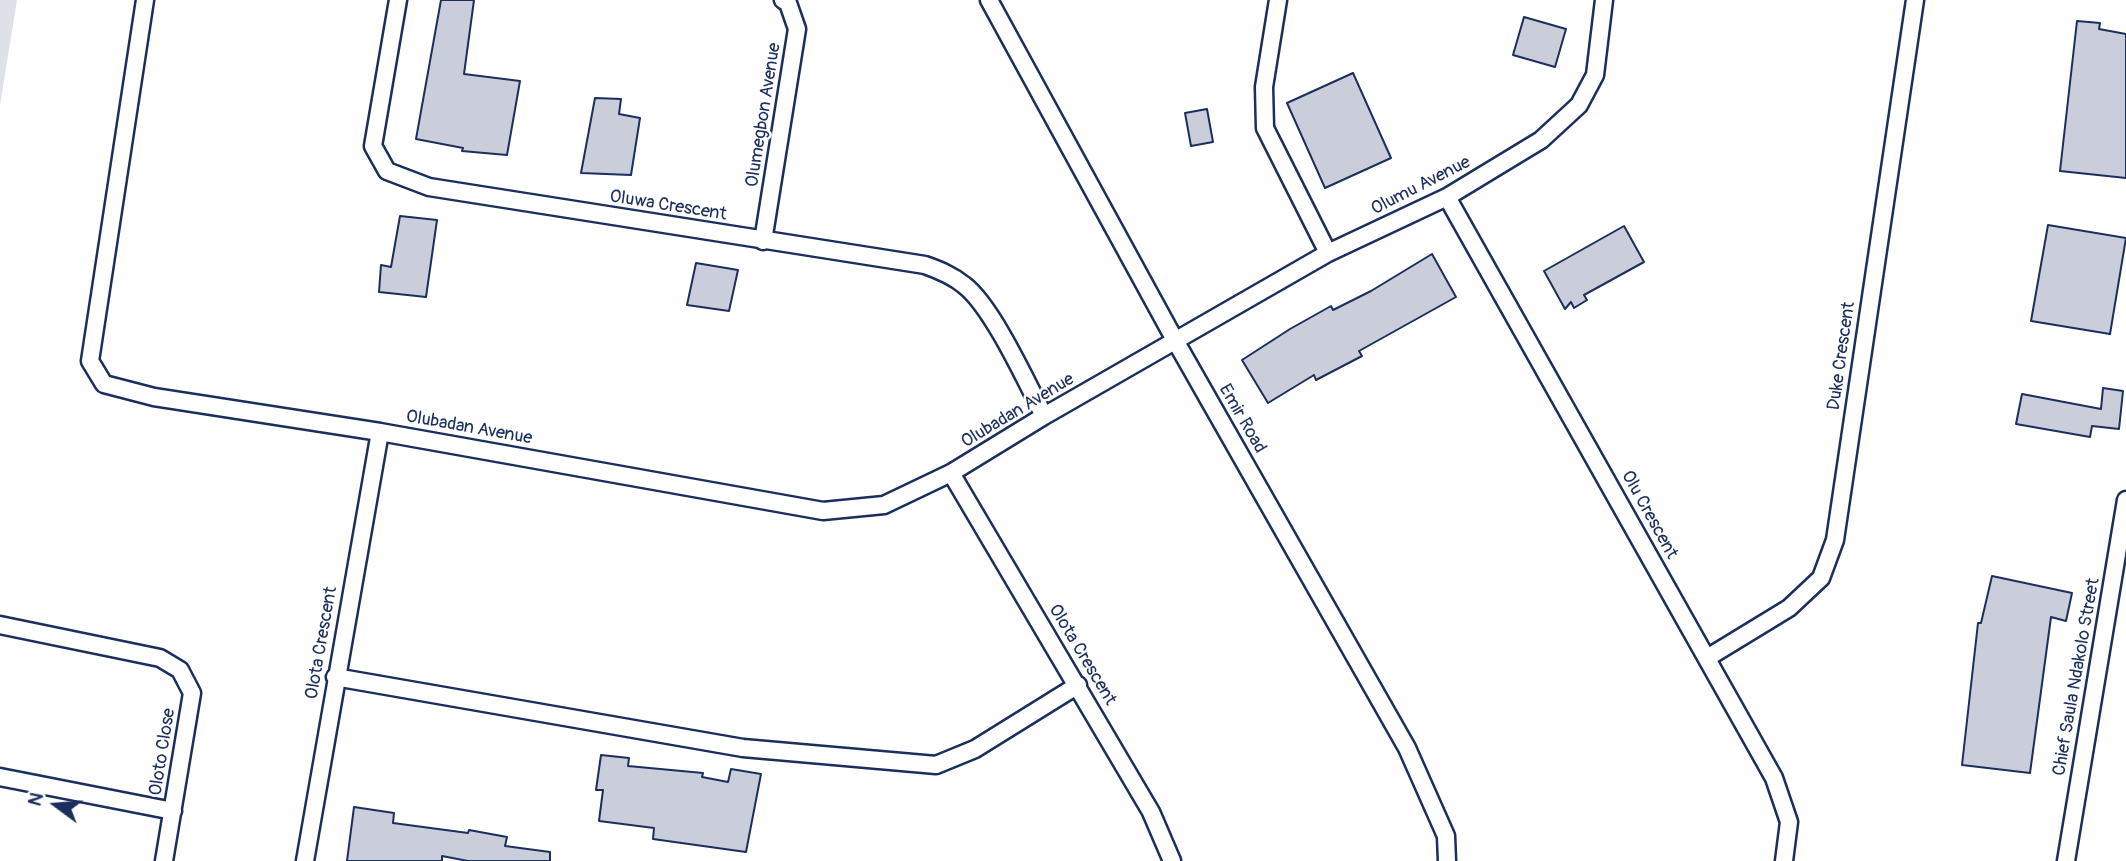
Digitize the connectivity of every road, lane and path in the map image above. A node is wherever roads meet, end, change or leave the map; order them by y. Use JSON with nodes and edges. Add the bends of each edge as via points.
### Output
{"nodes":[{"id":1,"x":145,"y":0,"type":"edge"},
{"id":2,"x":398,"y":0,"type":"edge"},
{"id":3,"x":783,"y":0,"type":"edge"},
{"id":4,"x":989,"y":0,"type":"edge"},
{"id":5,"x":1278,"y":0,"type":"edge"},
{"id":6,"x":1604,"y":0,"type":"edge"},
{"id":7,"x":1916,"y":0,"type":"edge"},
{"id":8,"x":1447,"y":197,"type":"junction"},
{"id":9,"x":763,"y":241,"type":"junction"},
{"id":10,"x":1328,"y":253,"type":"junction"},
{"id":11,"x":1176,"y":342,"type":"junction"},
{"id":12,"x":1044,"y":416,"type":"junction"},
{"id":13,"x":380,"y":432,"type":"junction"},
{"id":14,"x":951,"y":473,"type":"junction"},
{"id":15,"x":2126,"y":500,"type":"edge"},
{"id":16,"x":0,"y":625,"type":"edge"},
{"id":17,"x":1707,"y":658,"type":"junction"},
{"id":18,"x":335,"y":677,"type":"junction"},
{"id":19,"x":1078,"y":685,"type":"junction"},
{"id":20,"x":0,"y":777,"type":"edge"},
{"id":21,"x":173,"y":811,"type":"junction"},
{"id":22,"x":164,"y":861,"type":"edge"},
{"id":23,"x":305,"y":861,"type":"edge"},
{"id":24,"x":1172,"y":861,"type":"edge"},
{"id":25,"x":1447,"y":861,"type":"edge"},
{"id":26,"x":1784,"y":861,"type":"edge"},
{"id":27,"x":2066,"y":861,"type":"edge"}],
"edges":[{"from":1,"to":13,"type":"street","name":"Olubadan Avenue","via":[[90,361],[104,384],[154,397]]},
{"from":2,"to":9,"type":"street","name":"Oluwa Crescent","via":[[373,146],[387,171],[429,187]]},
{"from":3,"to":9,"type":"street","name":"Olumegbon Avenue","via":[[797,29]]},
{"from":4,"to":11,"type":"street","name":"Emir Road"},
{"from":5,"to":10,"type":"street","via":[[1264,87],[1265,128]]},
{"from":6,"to":8,"type":"street","name":"Olumu Avenue","via":[[1595,75],[1578,105],[1541,140]]},
{"from":7,"to":17,"type":"street","name":"Duke Crescent","via":[[1835,540],[1821,578],[1789,608]]},
{"from":8,"to":10,"type":"street","name":"Olumu Avenue"},
{"from":8,"to":17,"type":"street","name":"Olu Crescent"},
{"from":9,"to":12,"type":"street","name":"Oluwa Crescent","via":[[925,265],[948,273],[967,287],[1002,336]]},
{"from":10,"to":11,"type":"street","name":"Olumu Avenue"},
{"from":11,"to":12,"type":"street","name":"Olubadan Avenue"},
{"from":11,"to":25,"type":"street","name":"Emir Road","via":[[1407,748],[1446,836]]},
{"from":12,"to":14,"type":"street","name":"Olubadan Avenue"},
{"from":13,"to":14,"type":"street","name":"Olubadan Avenue","via":[[823,511],[884,505]]},
{"from":13,"to":18,"type":"street","name":"Olota Crescent"},
{"from":14,"to":19,"type":"street","name":"Olota Crescent"},
{"from":15,"to":27,"type":"street","name":"Chief Saula Ndakolo Street"},
{"from":16,"to":21,"type":"street","name":"Oloto Close","via":[[160,658],[180,670],[192,694]]},
{"from":17,"to":26,"type":"street","name":"Olu Crescent","via":[[1773,778],[1789,822]]},
{"from":18,"to":19,"type":"street","via":[[743,748],[936,765],[975,749]]},
{"from":18,"to":23,"type":"street","name":"Olota Crescent"},
{"from":19,"to":24,"type":"street","name":"Olota Crescent","via":[[1151,812]]},
{"from":20,"to":21,"type":"street"},
{"from":21,"to":22,"type":"street","name":"Oloto Close"}]}
